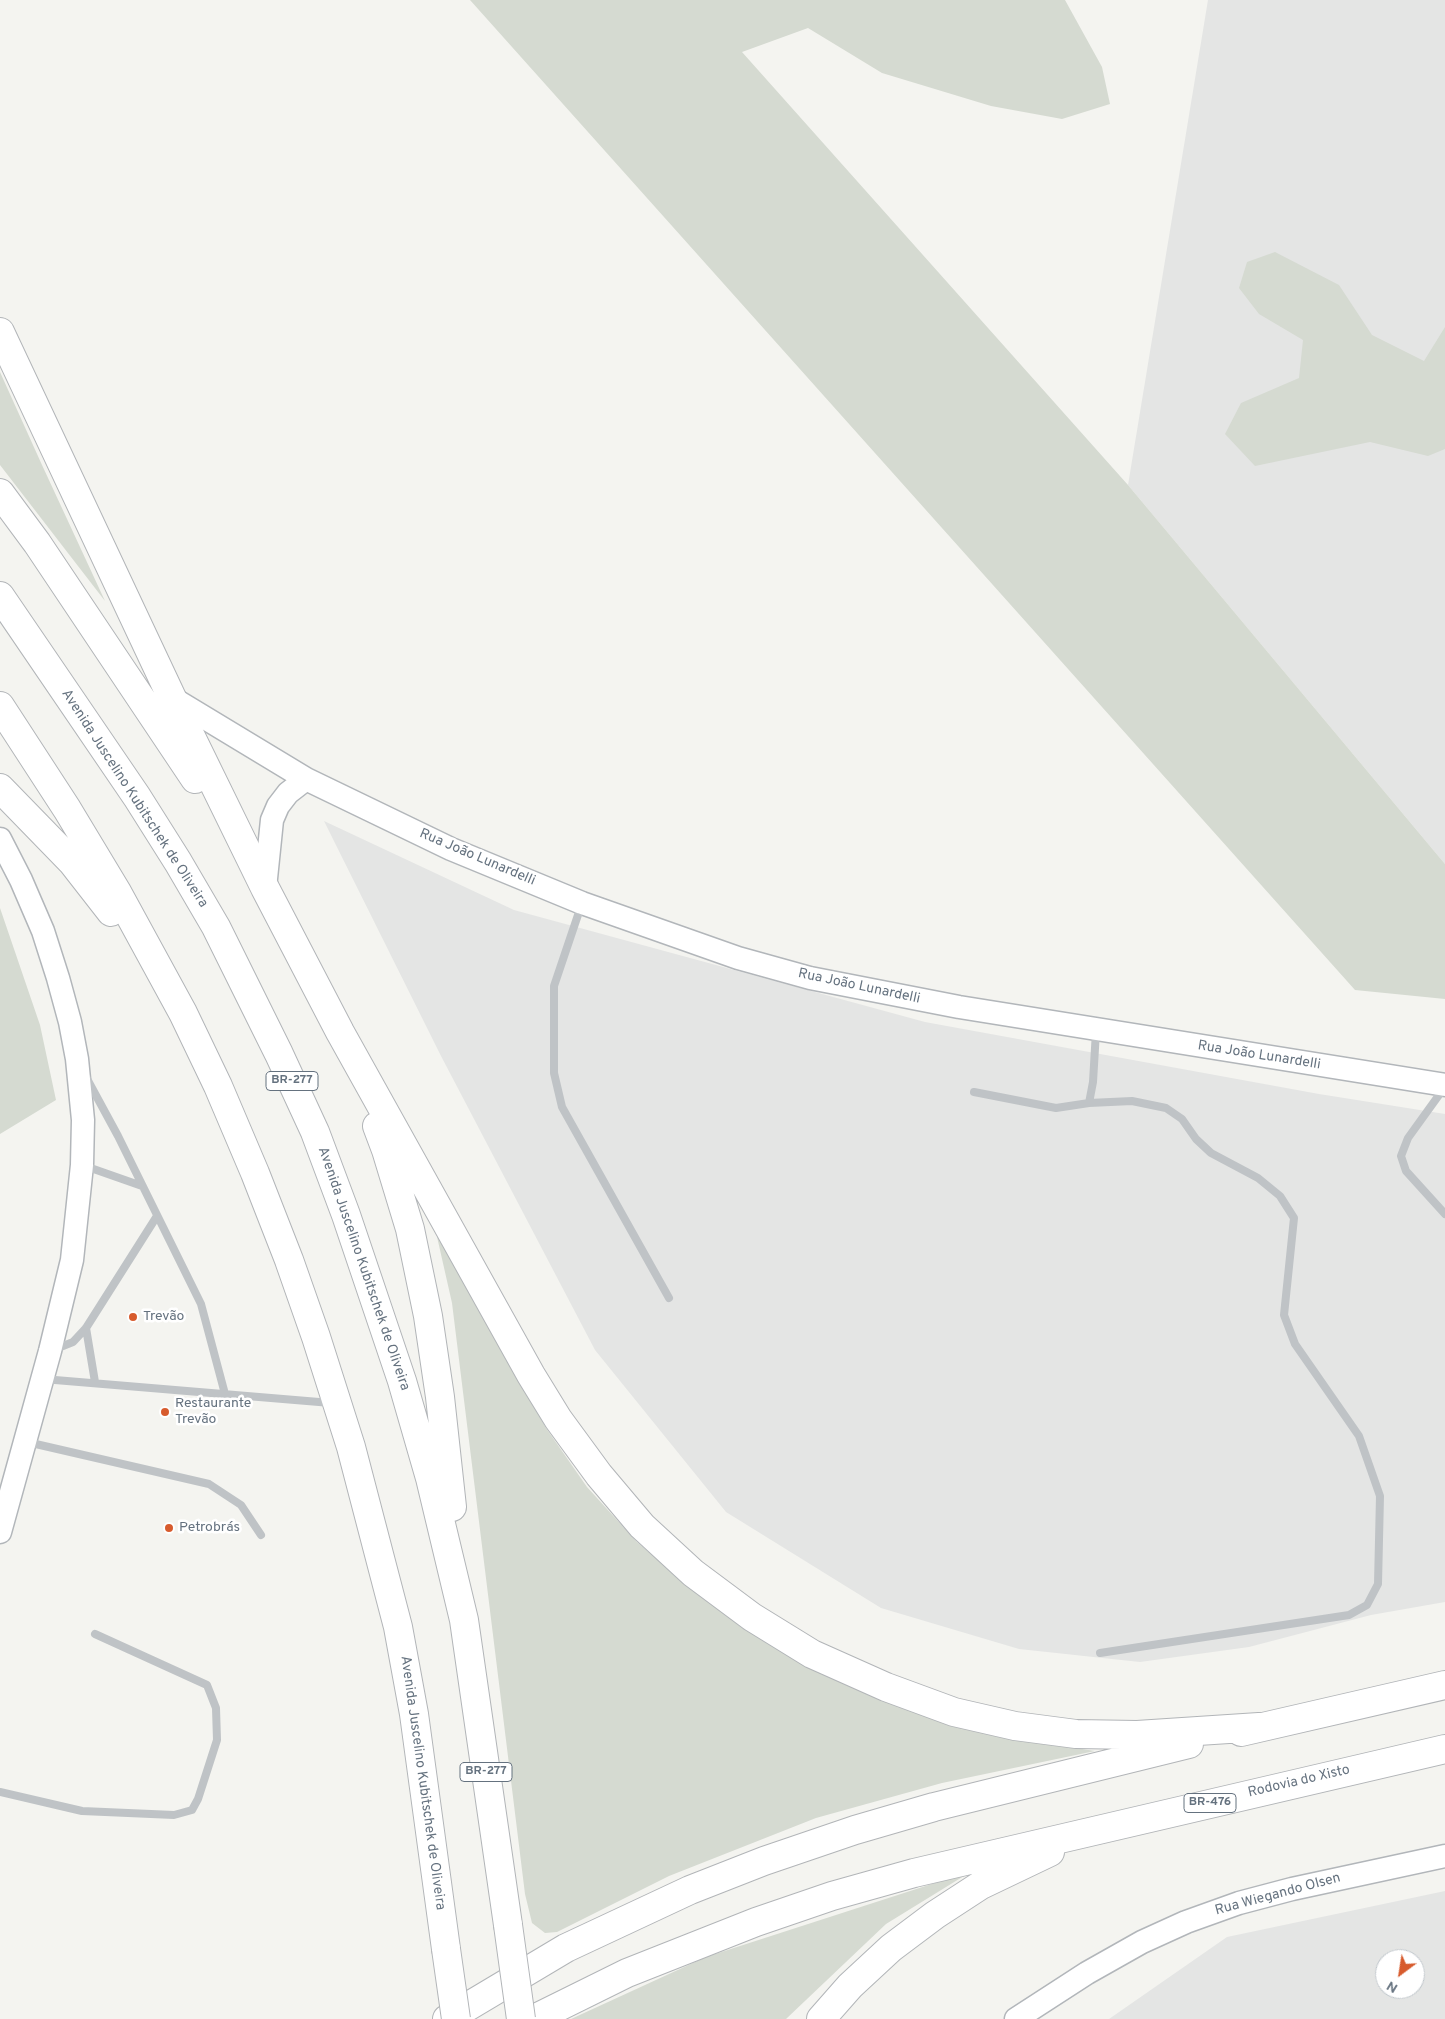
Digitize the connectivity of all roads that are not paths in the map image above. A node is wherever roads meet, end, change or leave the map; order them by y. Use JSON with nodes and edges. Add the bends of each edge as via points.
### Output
{"nodes":[{"id":1,"x":0,"y":332,"type":"edge"},
{"id":2,"x":0,"y":493,"type":"edge"},
{"id":3,"x":0,"y":596,"type":"edge"},
{"id":4,"x":172,"y":698,"type":"junction"},
{"id":5,"x":0,"y":706,"type":"edge"},
{"id":6,"x":306,"y":779,"type":"junction"},
{"id":7,"x":0,"y":788,"type":"edge"},
{"id":8,"x":0,"y":839,"type":"edge"},
{"id":9,"x":265,"y":888,"type":"junction"},
{"id":10,"x":582,"y":903,"type":"junction"},
{"id":11,"x":183,"y":1013,"type":"junction"},
{"id":12,"x":1096,"y":1030,"type":"junction"},
{"id":13,"x":340,"y":1032,"type":"junction"},
{"id":14,"x":77,"y":1059,"type":"junction"},
{"id":15,"x":1445,"y":1086,"type":"edge"},
{"id":16,"x":974,"y":1092,"type":"dead end"},
{"id":17,"x":1089,"y":1103,"type":"junction"},
{"id":18,"x":82,"y":1165,"type":"junction"},
{"id":19,"x":142,"y":1186,"type":"junction"},
{"id":20,"x":1445,"y":1214,"type":"edge"},
{"id":21,"x":157,"y":1216,"type":"junction"},
{"id":22,"x":669,"y":1298,"type":"dead end"},
{"id":23,"x":86,"y":1328,"type":"junction"},
{"id":24,"x":50,"y":1351,"type":"junction"},
{"id":25,"x":42,"y":1379,"type":"junction"},
{"id":26,"x":95,"y":1382,"type":"junction"},
{"id":27,"x":225,"y":1394,"type":"junction"},
{"id":28,"x":338,"y":1404,"type":"junction"},
{"id":29,"x":25,"y":1442,"type":"junction"},
{"id":30,"x":0,"y":1532,"type":"edge"},
{"id":31,"x":261,"y":1535,"type":"dead end"},
{"id":32,"x":464,"y":1620,"type":"junction"},
{"id":33,"x":95,"y":1634,"type":"dead end"},
{"id":34,"x":1100,"y":1654,"type":"dead end"},
{"id":35,"x":1445,"y":1685,"type":"edge"},
{"id":36,"x":1259,"y":1727,"type":"junction"},
{"id":37,"x":1445,"y":1749,"type":"edge"},
{"id":38,"x":0,"y":1792,"type":"edge"},
{"id":39,"x":1094,"y":1829,"type":"junction"},
{"id":40,"x":1445,"y":1856,"type":"edge"},
{"id":41,"x":447,"y":2019,"type":"edge"},
{"id":42,"x":456,"y":2019,"type":"edge"},
{"id":43,"x":521,"y":2019,"type":"edge"},
{"id":44,"x":534,"y":2019,"type":"edge"},
{"id":45,"x":821,"y":2019,"type":"edge"},
{"id":46,"x":1016,"y":2019,"type":"edge"}],
"edges":[{"from":1,"to":4,"type":"highway"},
{"from":2,"to":9,"type":"highway","via":[[157,720]]},
{"from":3,"to":32,"type":"highway","name":"Avenida Juscelino Kubitschek de Oliveira","number":"BR-277","via":[[178,862],[216,927],[279,1054],[314,1132],[376,1298],[430,1478]]},
{"from":4,"to":6,"type":"street","name":"Rua João Lunardelli"},
{"from":4,"to":9,"type":"highway"},
{"from":5,"to":11,"type":"highway","name":"Avenida Juscelino Kubitschek de Oliveira","via":[[117,892]]},
{"from":6,"to":9,"type":"street","via":[[288,793],[272,820]]},
{"from":6,"to":10,"type":"street","name":"Rua João Lunardelli","via":[[451,849]]},
{"from":7,"to":11,"type":"highway","via":[[89,881]]},
{"from":8,"to":14,"type":"street","via":[[43,931],[70,1022]]},
{"from":9,"to":13,"type":"highway"},
{"from":10,"to":12,"type":"street","name":"Rua João Lunardelli","via":[[738,958],[810,978]]},
{"from":10,"to":22,"type":"lane","via":[[554,986],[554,1073],[562,1107]]},
{"from":11,"to":28,"type":"highway","name":"Avenida Juscelino Kubitschek de Oliveira","via":[[255,1172]]},
{"from":12,"to":15,"type":"street","name":"Rua João Lunardelli"},
{"from":12,"to":17,"type":"lane"},
{"from":13,"to":32,"type":"highway","via":[[386,1150],[410,1229],[440,1397]]},
{"from":13,"to":36,"type":"highway","via":[[558,1419],[642,1526],[693,1573],[752,1617],[812,1654],[886,1687],[954,1712],[1076,1734],[1137,1735]]},
{"from":14,"to":18,"type":"street","via":[[83,1120]]},
{"from":14,"to":19,"type":"lane"},
{"from":15,"to":20,"type":"lane","via":[[1408,1138],[1401,1156],[1406,1171]]},
{"from":16,"to":17,"type":"lane","via":[[1056,1108]]},
{"from":17,"to":34,"type":"lane","via":[[1132,1101],[1166,1108],[1182,1119],[1211,1153],[1258,1178],[1280,1196],[1294,1218],[1284,1315],[1295,1344],[1359,1436],[1380,1496],[1378,1584],[1367,1605],[1348,1615]]},
{"from":18,"to":19,"type":"lane"},
{"from":18,"to":24,"type":"street","via":[[72,1260]]},
{"from":19,"to":21,"type":"lane"},
{"from":21,"to":23,"type":"lane"},
{"from":21,"to":27,"type":"lane","via":[[201,1304]]},
{"from":23,"to":24,"type":"lane","via":[[73,1342]]},
{"from":23,"to":26,"type":"lane"},
{"from":24,"to":25,"type":"street"},
{"from":25,"to":26,"type":"lane"},
{"from":25,"to":29,"type":"street"},
{"from":26,"to":27,"type":"lane"},
{"from":27,"to":28,"type":"lane"},
{"from":28,"to":42,"type":"highway","name":"Avenida Juscelino Kubitschek de Oliveira","bridge":true,"via":[[398,1627],[414,1714]]},
{"from":29,"to":30,"type":"street"},
{"from":29,"to":31,"type":"lane","via":[[209,1484],[241,1505]]},
{"from":32,"to":43,"type":"highway","name":"Avenida Juscelino Kubitschek de Oliveira","number":"BR-277","bridge":true},
{"from":33,"to":38,"type":"lane","via":[[207,1684],[216,1708],[217,1740],[192,1810],[174,1815],[82,1811]]},
{"from":35,"to":36,"type":"highway"},
{"from":36,"to":41,"type":"highway","via":[[934,1807],[764,1861],[690,1890],[566,1948]]},
{"from":37,"to":39,"type":"highway","name":"Rodovia do Xisto","number":"BR-476"},
{"from":39,"to":44,"type":"highway","via":[[914,1873],[781,1913],[627,1973]]},
{"from":39,"to":45,"type":"highway","via":[[981,1885],[935,1915],[891,1948],[850,1986]]},
{"from":40,"to":46,"type":"street","name":"Rua Wiegando Olsen","via":[[1292,1888],[1186,1922],[1087,1973]]}]}
